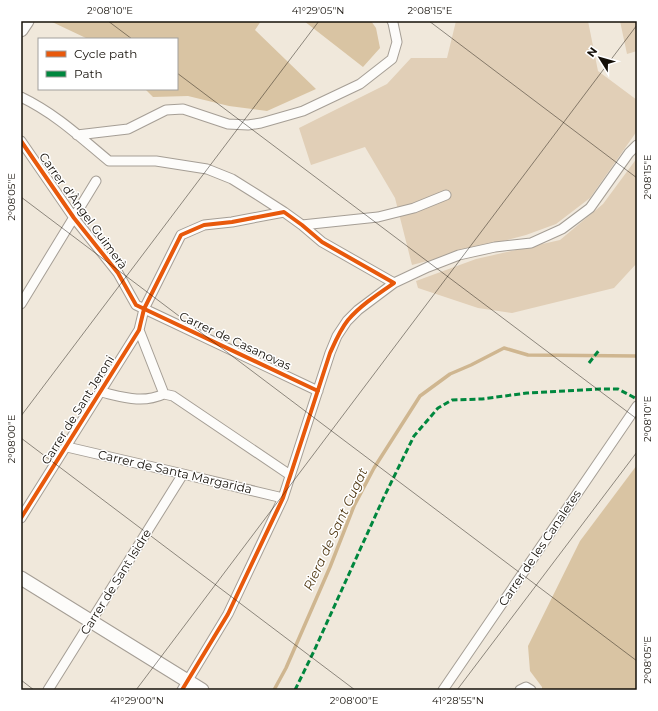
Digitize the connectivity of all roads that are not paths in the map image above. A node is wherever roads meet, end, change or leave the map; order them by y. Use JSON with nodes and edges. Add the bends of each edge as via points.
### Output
{"nodes":[{"id":1,"x":27,"y":21,"type":"edge"},
{"id":2,"x":392,"y":21,"type":"edge"},
{"id":3,"x":21,"y":30,"type":"edge"},
{"id":4,"x":21,"y":97,"type":"edge"},
{"id":5,"x":77,"y":135,"type":"junction"},
{"id":6,"x":21,"y":141,"type":"edge"},
{"id":7,"x":637,"y":145,"type":"edge"},
{"id":8,"x":96,"y":181,"type":"dead end"},
{"id":9,"x":446,"y":194,"type":"dead end"},
{"id":10,"x":284,"y":212,"type":"junction"},
{"id":11,"x":74,"y":218,"type":"junction"},
{"id":12,"x":302,"y":225,"type":"junction"},
{"id":13,"x":394,"y":283,"type":"junction"},
{"id":14,"x":21,"y":304,"type":"edge"},
{"id":15,"x":144,"y":309,"type":"junction"},
{"id":16,"x":139,"y":330,"type":"junction"},
{"id":17,"x":318,"y":391,"type":"junction"},
{"id":18,"x":101,"y":392,"type":"junction"},
{"id":19,"x":164,"y":394,"type":"junction"},
{"id":20,"x":637,"y":406,"type":"edge"},
{"id":21,"x":67,"y":447,"type":"junction"},
{"id":22,"x":183,"y":474,"type":"junction"},
{"id":23,"x":290,"y":475,"type":"junction"},
{"id":24,"x":283,"y":498,"type":"junction"},
{"id":25,"x":21,"y":518,"type":"edge"},
{"id":26,"x":21,"y":578,"type":"edge"},
{"id":27,"x":92,"y":621,"type":"junction"},
{"id":28,"x":185,"y":685,"type":"edge"},
{"id":29,"x":48,"y":690,"type":"edge"},
{"id":30,"x":202,"y":690,"type":"edge"},
{"id":31,"x":443,"y":690,"type":"edge"},
{"id":32,"x":520,"y":690,"type":"edge"},
{"id":33,"x":531,"y":690,"type":"edge"}],
"edges":[{"from":1,"to":3,"type":"street"},
{"from":2,"to":5,"type":"street","via":[[397,42],[392,59],[360,84],[303,111],[248,125],[228,124],[183,109],[166,110],[128,130]]},
{"from":4,"to":5,"type":"street","via":[[58,118]]},
{"from":5,"to":10,"type":"street","via":[[109,161],[156,161],[207,169],[232,179]]},
{"from":6,"to":11,"type":"street","name":"Carrer d'Àngel Guimerà"},
{"from":7,"to":13,"type":"street","via":[[590,208],[562,229],[531,243],[459,255]]},
{"from":8,"to":11,"type":"street"},
{"from":9,"to":12,"type":"street","via":[[414,208],[378,217]]},
{"from":10,"to":12,"type":"street"},
{"from":10,"to":15,"type":"street","name":"Carrer de Sant Jeroni","via":[[204,225],[181,235]]},
{"from":11,"to":14,"type":"street"},
{"from":11,"to":15,"type":"street","name":"Carrer d'Àngel Guimerà","via":[[118,273],[136,305]]},
{"from":12,"to":13,"type":"street","via":[[322,242]]},
{"from":13,"to":17,"type":"street","via":[[347,321],[337,336]]},
{"from":15,"to":16,"type":"street","name":"Carrer de Sant Jeroni"},
{"from":15,"to":17,"type":"street","name":"Carrer de Casanovas"},
{"from":16,"to":18,"type":"street","name":"Carrer de Sant Jeroni"},
{"from":16,"to":19,"type":"street"},
{"from":17,"to":23,"type":"street"},
{"from":18,"to":19,"type":"street","via":[[144,400]]},
{"from":18,"to":21,"type":"street","name":"Carrer de Sant Jeroni"},
{"from":19,"to":23,"type":"street","via":[[173,396]]},
{"from":20,"to":31,"type":"street","name":"Carrer de les Canaletes"},
{"from":21,"to":22,"type":"street","name":"Carrer de Santa Margarida"},
{"from":21,"to":25,"type":"street","name":"Carrer de Sant Jeroni"},
{"from":22,"to":24,"type":"street","name":"Carrer de Santa Margarida"},
{"from":22,"to":27,"type":"street","name":"Carrer de Sant Isidre"},
{"from":23,"to":24,"type":"street"},
{"from":24,"to":28,"type":"street","via":[[228,614]]},
{"from":26,"to":27,"type":"street"},
{"from":27,"to":28,"type":"street"},
{"from":27,"to":29,"type":"street","name":"Carrer de Sant Isidre"},
{"from":28,"to":30,"type":"street"},
{"from":32,"to":33,"type":"street","via":[[526,687]]}]}
